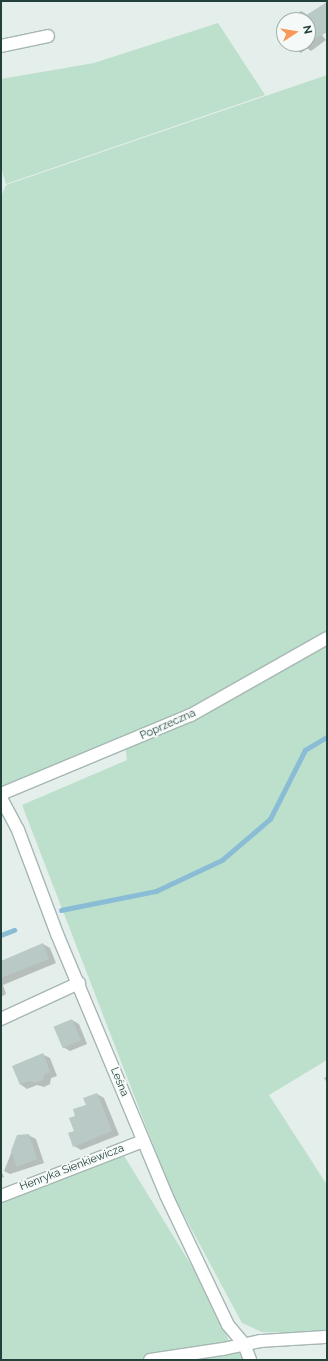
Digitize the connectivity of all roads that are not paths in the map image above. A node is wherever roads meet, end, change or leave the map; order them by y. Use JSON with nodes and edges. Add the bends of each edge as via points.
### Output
{"nodes":[{"id":1,"x":48,"y":36,"type":"dead end"},
{"id":2,"x":1,"y":46,"type":"edge"},
{"id":3,"x":327,"y":638,"type":"edge"},
{"id":4,"x":1,"y":794,"type":"edge"},
{"id":5,"x":1,"y":798,"type":"edge"},
{"id":6,"x":79,"y":983,"type":"junction"},
{"id":7,"x":1,"y":1019,"type":"edge"},
{"id":8,"x":143,"y":1141,"type":"junction"},
{"id":9,"x":1,"y":1196,"type":"edge"},
{"id":10,"x":327,"y":1337,"type":"edge"},
{"id":11,"x":244,"y":1344,"type":"junction"},
{"id":12,"x":150,"y":1360,"type":"edge"},
{"id":13,"x":250,"y":1360,"type":"edge"}],
"edges":[{"from":1,"to":2,"type":"street"},
{"from":3,"to":4,"type":"street","name":"Poprzeczna","via":[[191,715]]},
{"from":5,"to":6,"type":"street","name":"Leśna","via":[[18,830],[57,934]]},
{"from":6,"to":7,"type":"street"},
{"from":6,"to":8,"type":"street","name":"Leśna"},
{"from":8,"to":9,"type":"street","name":"Henryka Sienkiewicza"},
{"from":8,"to":11,"type":"street","name":"Leśna","via":[[228,1325]]},
{"from":10,"to":11,"type":"street"},
{"from":11,"to":12,"type":"street"},
{"from":11,"to":13,"type":"street","name":"Leśna"}]}
